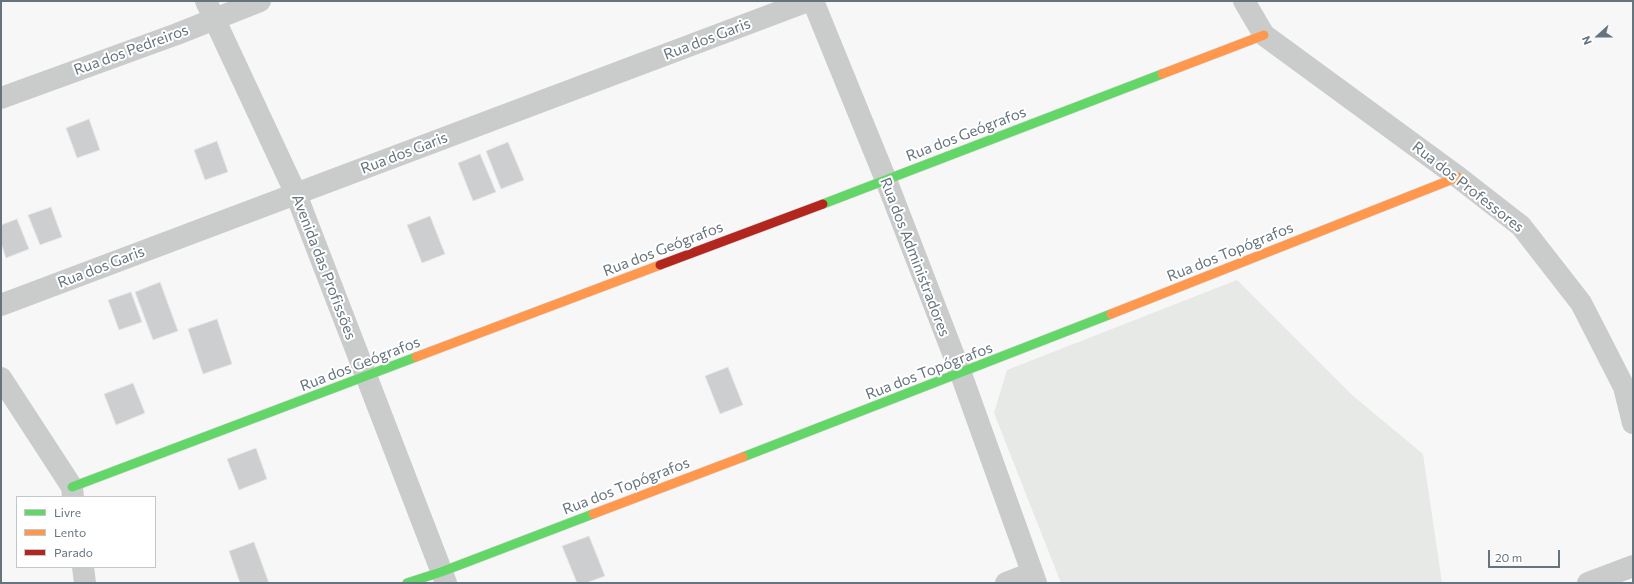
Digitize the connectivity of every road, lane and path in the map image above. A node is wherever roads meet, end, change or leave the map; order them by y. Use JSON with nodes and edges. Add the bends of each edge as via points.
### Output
{"nodes":[{"id":1,"x":260,"y":1,"type":"edge"},
{"id":2,"x":808,"y":1,"type":"edge"},
{"id":3,"x":813,"y":1,"type":"edge"},
{"id":4,"x":1244,"y":1,"type":"edge"},
{"id":5,"x":211,"y":10,"type":"edge"},
{"id":6,"x":1264,"y":35,"type":"junction"},
{"id":7,"x":1,"y":98,"type":"edge"},
{"id":8,"x":1458,"y":177,"type":"junction"},
{"id":9,"x":886,"y":180,"type":"junction"},
{"id":10,"x":296,"y":194,"type":"junction"},
{"id":11,"x":1,"y":305,"type":"edge"},
{"id":12,"x":961,"y":374,"type":"junction"},
{"id":13,"x":366,"y":376,"type":"junction"},
{"id":14,"x":1,"y":378,"type":"edge"},
{"id":15,"x":1633,"y":423,"type":"edge"},
{"id":16,"x":73,"y":492,"type":"edge"},
{"id":17,"x":1633,"y":566,"type":"edge"},
{"id":18,"x":83,"y":568,"type":"edge"},
{"id":19,"x":444,"y":577,"type":"edge"},
{"id":20,"x":1034,"y":578,"type":"edge"},
{"id":21,"x":85,"y":583,"type":"edge"},
{"id":22,"x":407,"y":583,"type":"edge"},
{"id":23,"x":1006,"y":583,"type":"edge"},
{"id":24,"x":1588,"y":583,"type":"edge"}],
"edges":[{"from":1,"to":5,"type":"street","name":"Rua dos Pedreiros"},
{"from":2,"to":10,"type":"street","name":"Rua dos Garis"},
{"from":3,"to":9,"type":"street","name":"Rua dos Administradores"},
{"from":4,"to":6,"type":"street","name":"Rua dos Professores"},
{"from":5,"to":7,"type":"street","name":"Rua dos Pedreiros"},
{"from":5,"to":10,"type":"street","name":"Avenida das Profissões"},
{"from":6,"to":8,"type":"street","name":"Rua dos Professores"},
{"from":6,"to":9,"type":"street","name":"Rua dos Geógrafos"},
{"from":8,"to":12,"type":"street","name":"Rua dos Topógrafos"},
{"from":8,"to":15,"type":"street","name":"Rua dos Professores","via":[[1521,226],[1581,303],[1624,386]]},
{"from":9,"to":12,"type":"street","name":"Rua dos Administradores"},
{"from":9,"to":13,"type":"street","name":"Rua dos Geógrafos"},
{"from":10,"to":11,"type":"street","name":"Rua dos Garis"},
{"from":10,"to":13,"type":"street","name":"Avenida das Profissões"},
{"from":12,"to":19,"type":"street","name":"Rua dos Topógrafos"},
{"from":12,"to":20,"type":"street","name":"Rua dos Administradores"},
{"from":13,"to":16,"type":"street","name":"Rua dos Geógrafos"},
{"from":13,"to":19,"type":"street","name":"Avenida das Profissões"},
{"from":14,"to":16,"type":"street"},
{"from":17,"to":24,"type":"street"},
{"from":18,"to":21,"type":"street"},
{"from":19,"to":22,"type":"street","name":"Rua dos Topógrafos"},
{"from":20,"to":23,"type":"street"}]}
